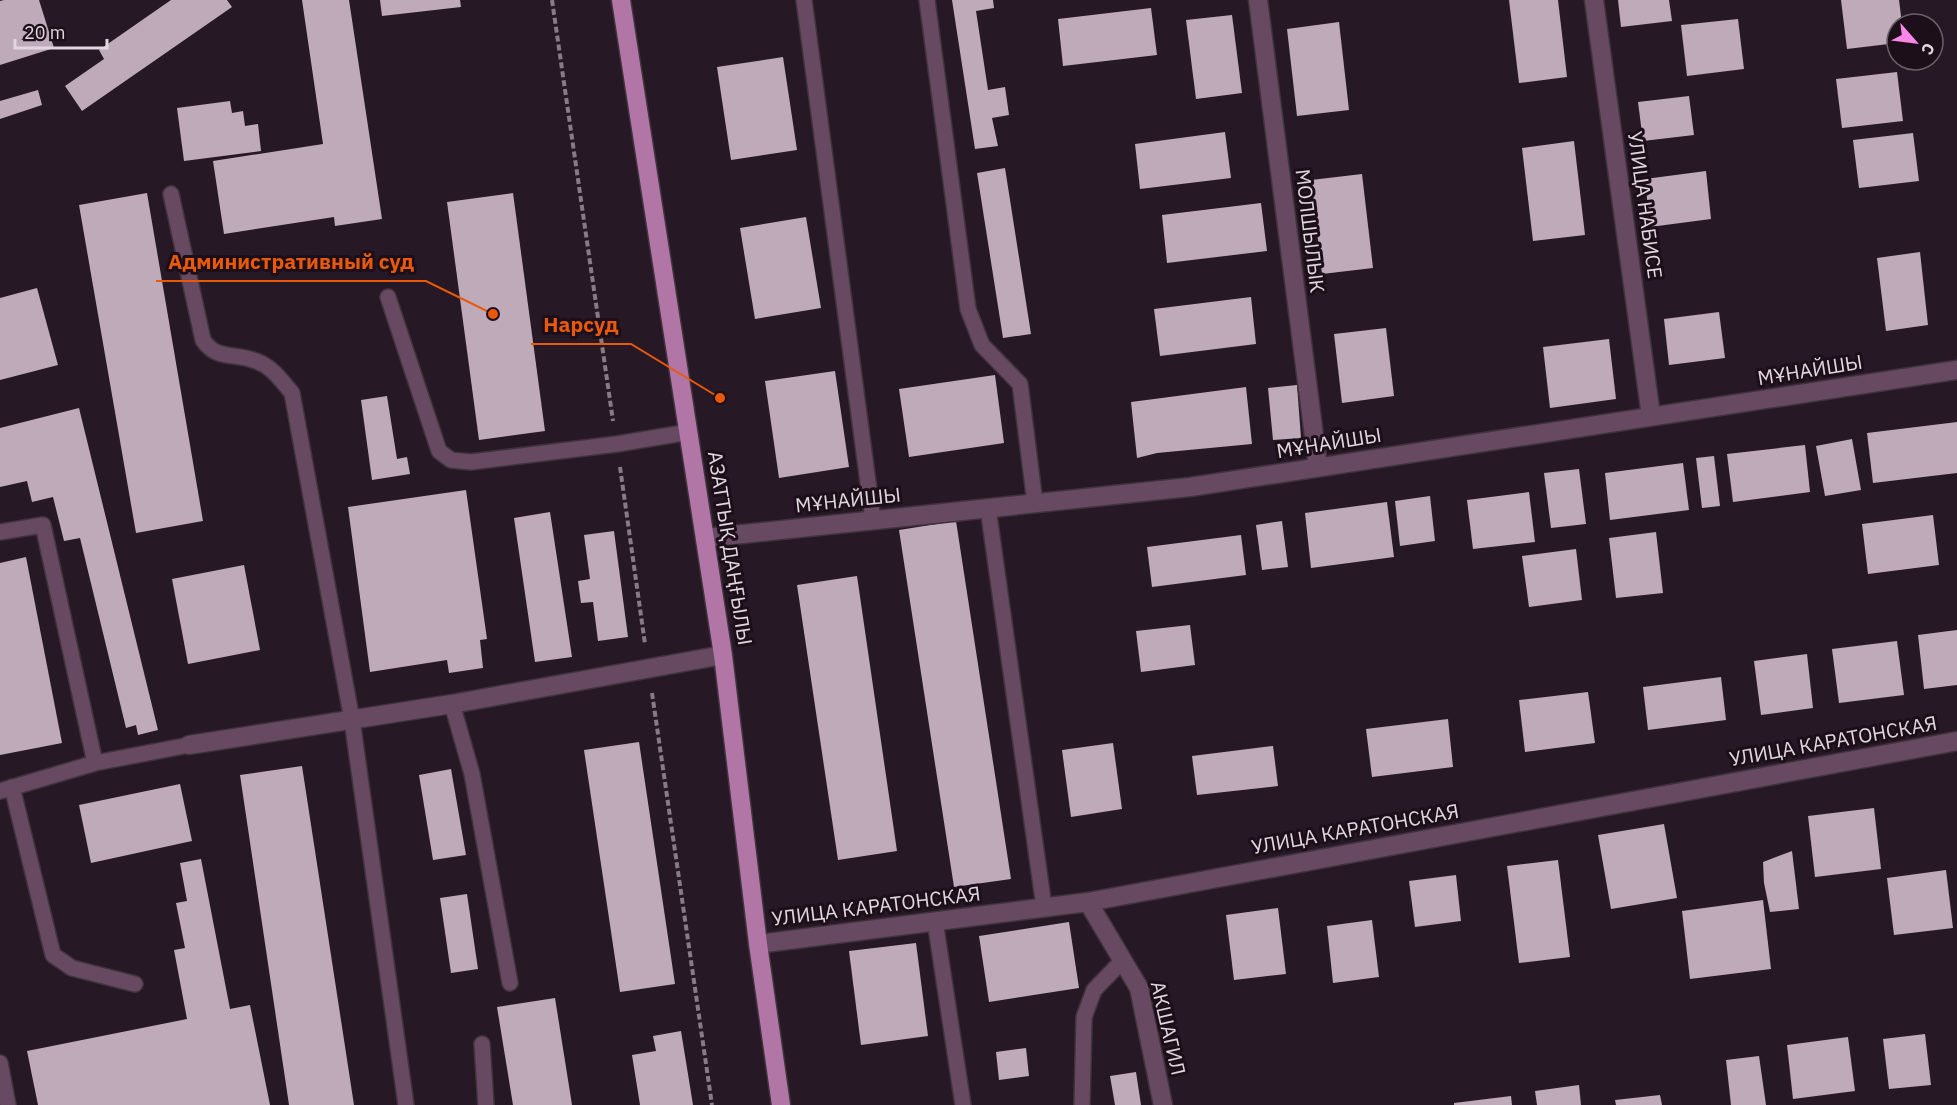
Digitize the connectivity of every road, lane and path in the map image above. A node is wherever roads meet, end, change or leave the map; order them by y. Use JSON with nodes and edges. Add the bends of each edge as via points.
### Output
{"nodes":[{"id":1,"x":552,"y":0,"type":"edge"},
{"id":2,"x":621,"y":0,"type":"edge"},
{"id":3,"x":804,"y":0,"type":"edge"},
{"id":4,"x":927,"y":0,"type":"edge"},
{"id":5,"x":1258,"y":0,"type":"edge"},
{"id":6,"x":1594,"y":0,"type":"edge"},
{"id":7,"x":171,"y":194,"type":"dead end"},
{"id":8,"x":388,"y":297,"type":"dead end"},
{"id":9,"x":1957,"y":370,"type":"edge"},
{"id":10,"x":1651,"y":417,"type":"junction"},
{"id":11,"x":689,"y":432,"type":"junction"},
{"id":12,"x":616,"y":444,"type":"junction"},
{"id":13,"x":1318,"y":467,"type":"junction"},
{"id":14,"x":1035,"y":503,"type":"junction"},
{"id":15,"x":988,"y":508,"type":"junction"},
{"id":16,"x":873,"y":520,"type":"junction"},
{"id":17,"x":0,"y":532,"type":"edge"},
{"id":18,"x":705,"y":538,"type":"junction"},
{"id":19,"x":723,"y":655,"type":"junction"},
{"id":20,"x":649,"y":668,"type":"junction"},
{"id":21,"x":452,"y":705,"type":"junction"},
{"id":22,"x":352,"y":720,"type":"junction"},
{"id":23,"x":1957,"y":741,"type":"edge"},
{"id":24,"x":189,"y":745,"type":"joint"},
{"id":25,"x":95,"y":763,"type":"junction"},
{"id":26,"x":6,"y":789,"type":"edge"},
{"id":27,"x":1088,"y":902,"type":"junction"},
{"id":28,"x":1044,"y":907,"type":"junction"},
{"id":29,"x":935,"y":921,"type":"junction"},
{"id":30,"x":758,"y":944,"type":"junction"},
{"id":31,"x":1123,"y":960,"type":"junction"},
{"id":32,"x":510,"y":983,"type":"dead end"},
{"id":33,"x":135,"y":984,"type":"dead end"},
{"id":34,"x":482,"y":1044,"type":"dead end"},
{"id":35,"x":0,"y":1063,"type":"edge"},
{"id":36,"x":8,"y":1105,"type":"edge"},
{"id":37,"x":406,"y":1105,"type":"edge"},
{"id":38,"x":486,"y":1105,"type":"edge"},
{"id":39,"x":712,"y":1105,"type":"edge"},
{"id":40,"x":781,"y":1105,"type":"edge"},
{"id":41,"x":963,"y":1105,"type":"edge"},
{"id":42,"x":1082,"y":1105,"type":"edge"},
{"id":43,"x":1163,"y":1105,"type":"edge"}],
"edges":[{"from":1,"to":12,"type":"path"},
{"from":2,"to":11,"type":"main road","name":"АЗАТТЫҚ ДАҢҒЫЛЫ"},
{"from":3,"to":16,"type":"lane"},
{"from":4,"to":14,"type":"lane","via":[[968,309],[982,345],[1020,384]]},
{"from":5,"to":13,"type":"street","name":"МОЛШЫЛЫК"},
{"from":6,"to":10,"type":"street","name":"УЛИЦА НАБИСЕ"},
{"from":7,"to":22,"type":"lane","via":[[203,340],[216,353],[253,360],[274,371],[292,393]]},
{"from":8,"to":12,"type":"lane","via":[[439,451],[451,460],[471,462]]},
{"from":9,"to":10,"type":"street","name":"МҰНАЙШЫ"},
{"from":10,"to":13,"type":"street","name":"МҰНАЙШЫ"},
{"from":11,"to":12,"type":"lane"},
{"from":11,"to":18,"type":"main road","name":"АЗАТТЫҚ ДАҢҒЫЛЫ"},
{"from":12,"to":20,"type":"path"},
{"from":13,"to":14,"type":"street","name":"МҰНАЙШЫ","via":[[1190,487]]},
{"from":14,"to":15,"type":"street","name":"МҰНАЙШЫ"},
{"from":15,"to":16,"type":"street","name":"МҰНАЙШЫ"},
{"from":15,"to":28,"type":"lane"},
{"from":16,"to":18,"type":"street","name":"МҰНАЙШЫ"},
{"from":17,"to":25,"type":"lane","via":[[43,525]]},
{"from":18,"to":19,"type":"main road","name":"АЗАТТЫҚ ДАҢҒЫЛЫ"},
{"from":19,"to":20,"type":"street"},
{"from":19,"to":30,"type":"main road","name":"АЗАТТЫҚ ДАҢҒЫЛЫ"},
{"from":20,"to":21,"type":"street"},
{"from":20,"to":39,"type":"path"},
{"from":21,"to":22,"type":"street"},
{"from":21,"to":32,"type":"lane","via":[[472,774]]},
{"from":22,"to":24,"type":"street"},
{"from":22,"to":37,"type":"lane"},
{"from":23,"to":27,"type":"street","name":"УЛИЦА КАРАТОНСКАЯ"},
{"from":24,"to":25,"type":"lane"},
{"from":25,"to":26,"type":"lane"},
{"from":26,"to":33,"type":"lane","via":[[53,955],[72,968]]},
{"from":27,"to":28,"type":"street","name":"УЛИЦА КАРАТОНСКАЯ"},
{"from":27,"to":31,"type":"street","name":"АКШАГИЛ"},
{"from":28,"to":29,"type":"street","name":"УЛИЦА КАРАТОНСКАЯ"},
{"from":29,"to":30,"type":"street","name":"УЛИЦА КАРАТОНСКАЯ"},
{"from":29,"to":41,"type":"lane"},
{"from":30,"to":40,"type":"main road","name":"АЗАТТЫҚ ДАҢҒЫЛЫ"},
{"from":31,"to":42,"type":"lane","via":[[1094,990],[1084,1017]]},
{"from":31,"to":43,"type":"street","name":"АКШАГИЛ","via":[[1139,988]]},
{"from":34,"to":38,"type":"lane"},
{"from":35,"to":36,"type":"lane"}]}
